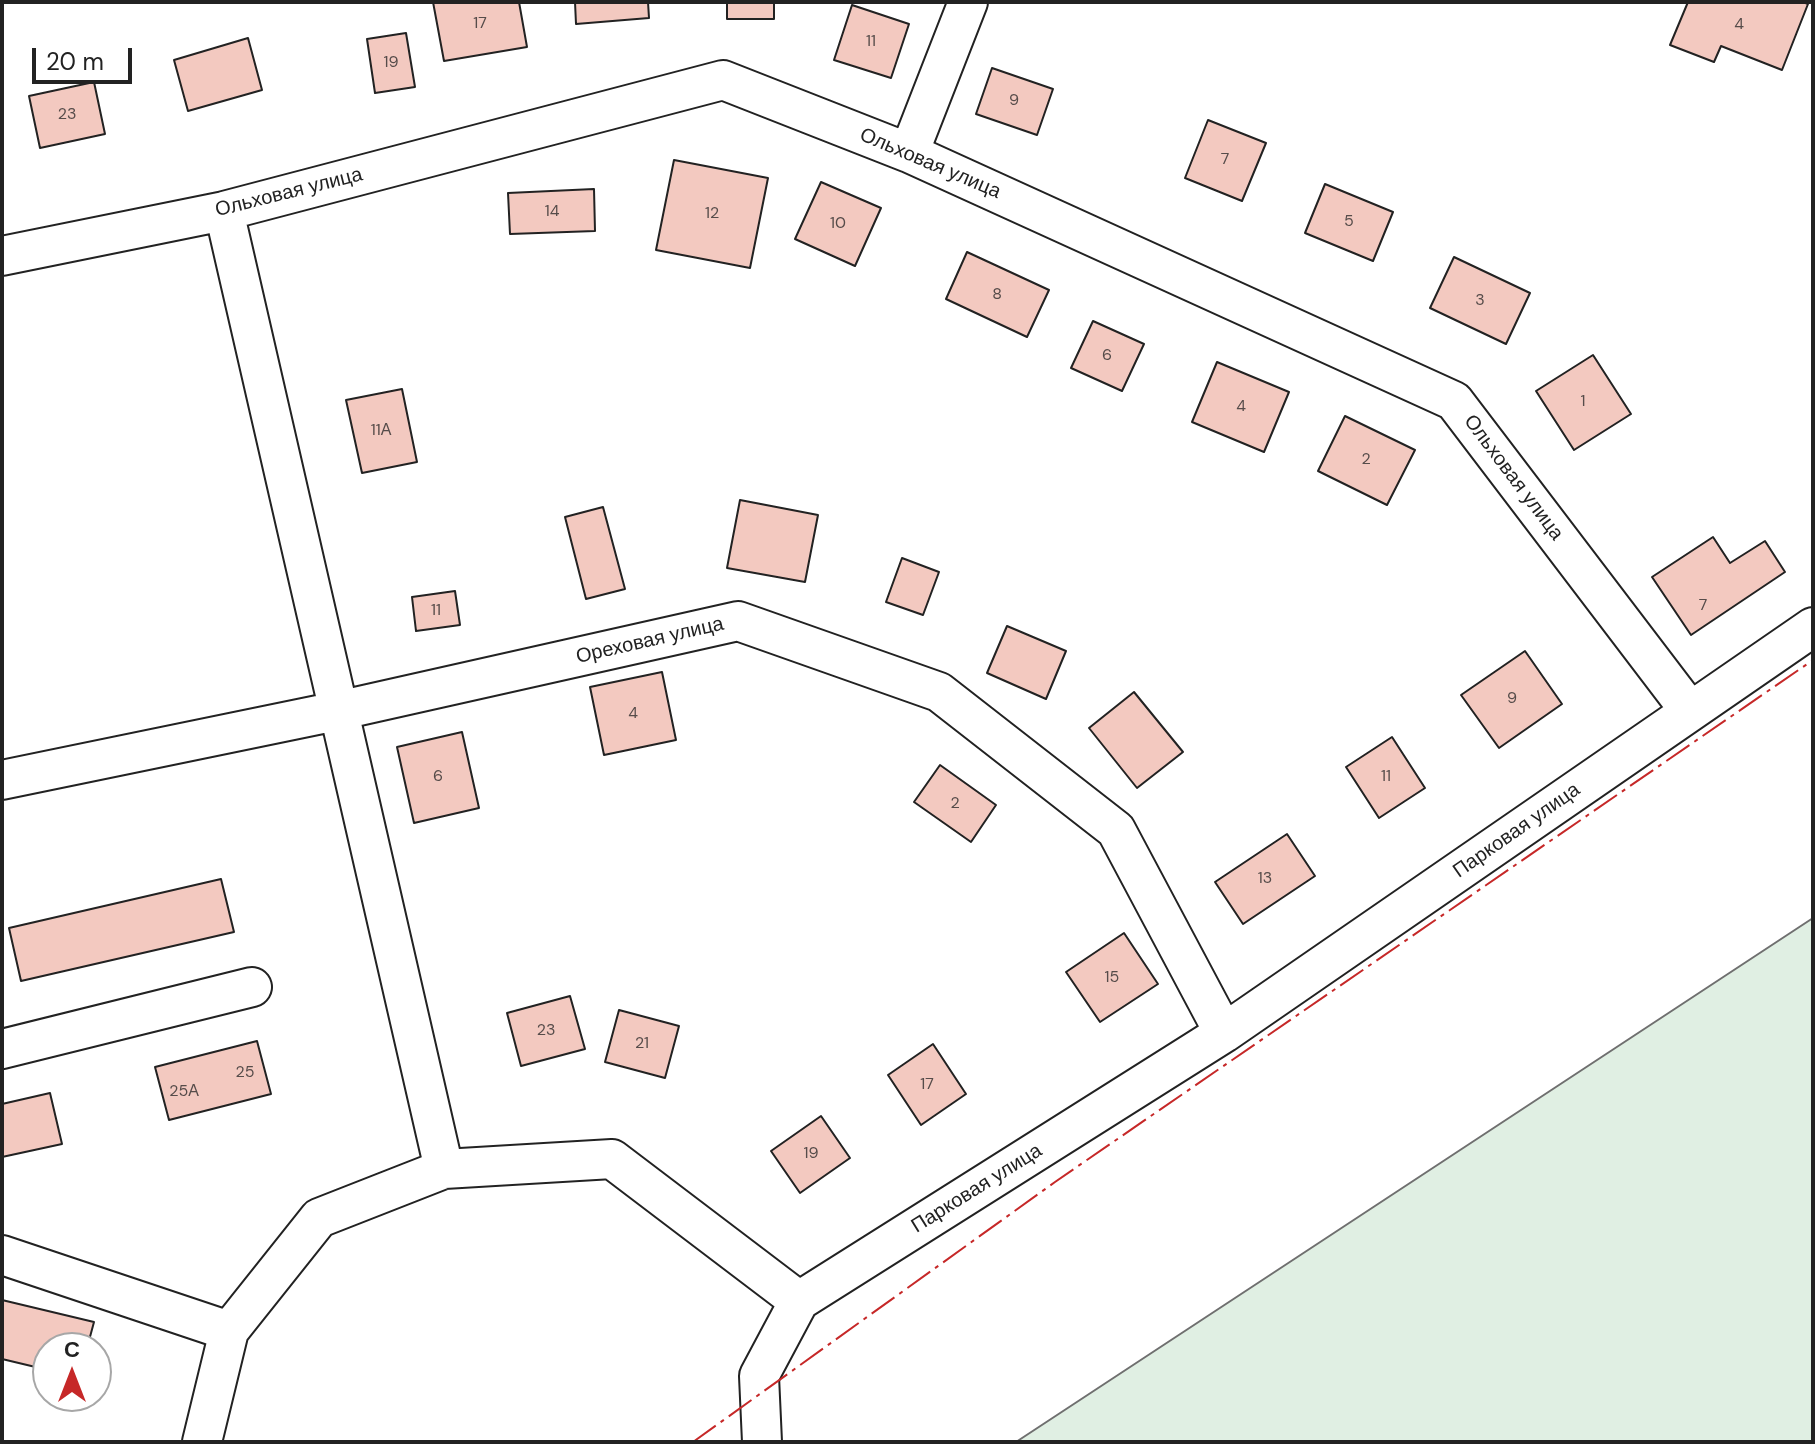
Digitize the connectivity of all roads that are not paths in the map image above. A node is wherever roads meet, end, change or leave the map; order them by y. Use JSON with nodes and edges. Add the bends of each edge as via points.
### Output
{"nodes":[{"id":1,"x":968,"y":2,"type":"edge"},
{"id":2,"x":909,"y":153,"type":"junction"},
{"id":3,"x":224,"y":211,"type":"junction"},
{"id":4,"x":2,"y":256,"type":"edge"},
{"id":5,"x":1813,"y":627,"type":"edge"},
{"id":6,"x":337,"y":711,"type":"junction"},
{"id":7,"x":1690,"y":711,"type":"junction"},
{"id":8,"x":2,"y":780,"type":"edge"},
{"id":9,"x":252,"y":987,"type":"dead end"},
{"id":10,"x":1224,"y":1033,"type":"junction"},
{"id":11,"x":2,"y":1049,"type":"edge"},
{"id":12,"x":444,"y":1169,"type":"junction"},
{"id":13,"x":2,"y":1255,"type":"edge"},
{"id":14,"x":799,"y":1301,"type":"junction"},
{"id":15,"x":229,"y":1331,"type":"junction"},
{"id":16,"x":202,"y":1442,"type":"edge"},
{"id":17,"x":762,"y":1442,"type":"edge"}],
"edges":[{"from":1,"to":2,"type":"street"},
{"from":2,"to":3,"type":"street","name":"Ольховая улица","via":[[723,80]]},
{"from":2,"to":7,"type":"street","name":"Ольховая улица","via":[[1454,401]]},
{"from":3,"to":4,"type":"street","name":"Ольховая улица"},
{"from":3,"to":6,"type":"street"},
{"from":5,"to":7,"type":"street","name":"Парковая улица"},
{"from":6,"to":8,"type":"street","name":"Ореховая улица"},
{"from":6,"to":10,"type":"street","name":"Ореховая улица","via":[[738,621],[939,692],[1116,830]]},
{"from":6,"to":12,"type":"street"},
{"from":7,"to":10,"type":"street","name":"Парковая улица"},
{"from":9,"to":11,"type":"street"},
{"from":10,"to":14,"type":"street","name":"Парковая улица"},
{"from":12,"to":14,"type":"street","via":[[612,1159]]},
{"from":12,"to":15,"type":"street","via":[[319,1218]]},
{"from":13,"to":15,"type":"street"},
{"from":14,"to":17,"type":"street","via":[[759,1376]]},
{"from":15,"to":16,"type":"street"}]}
